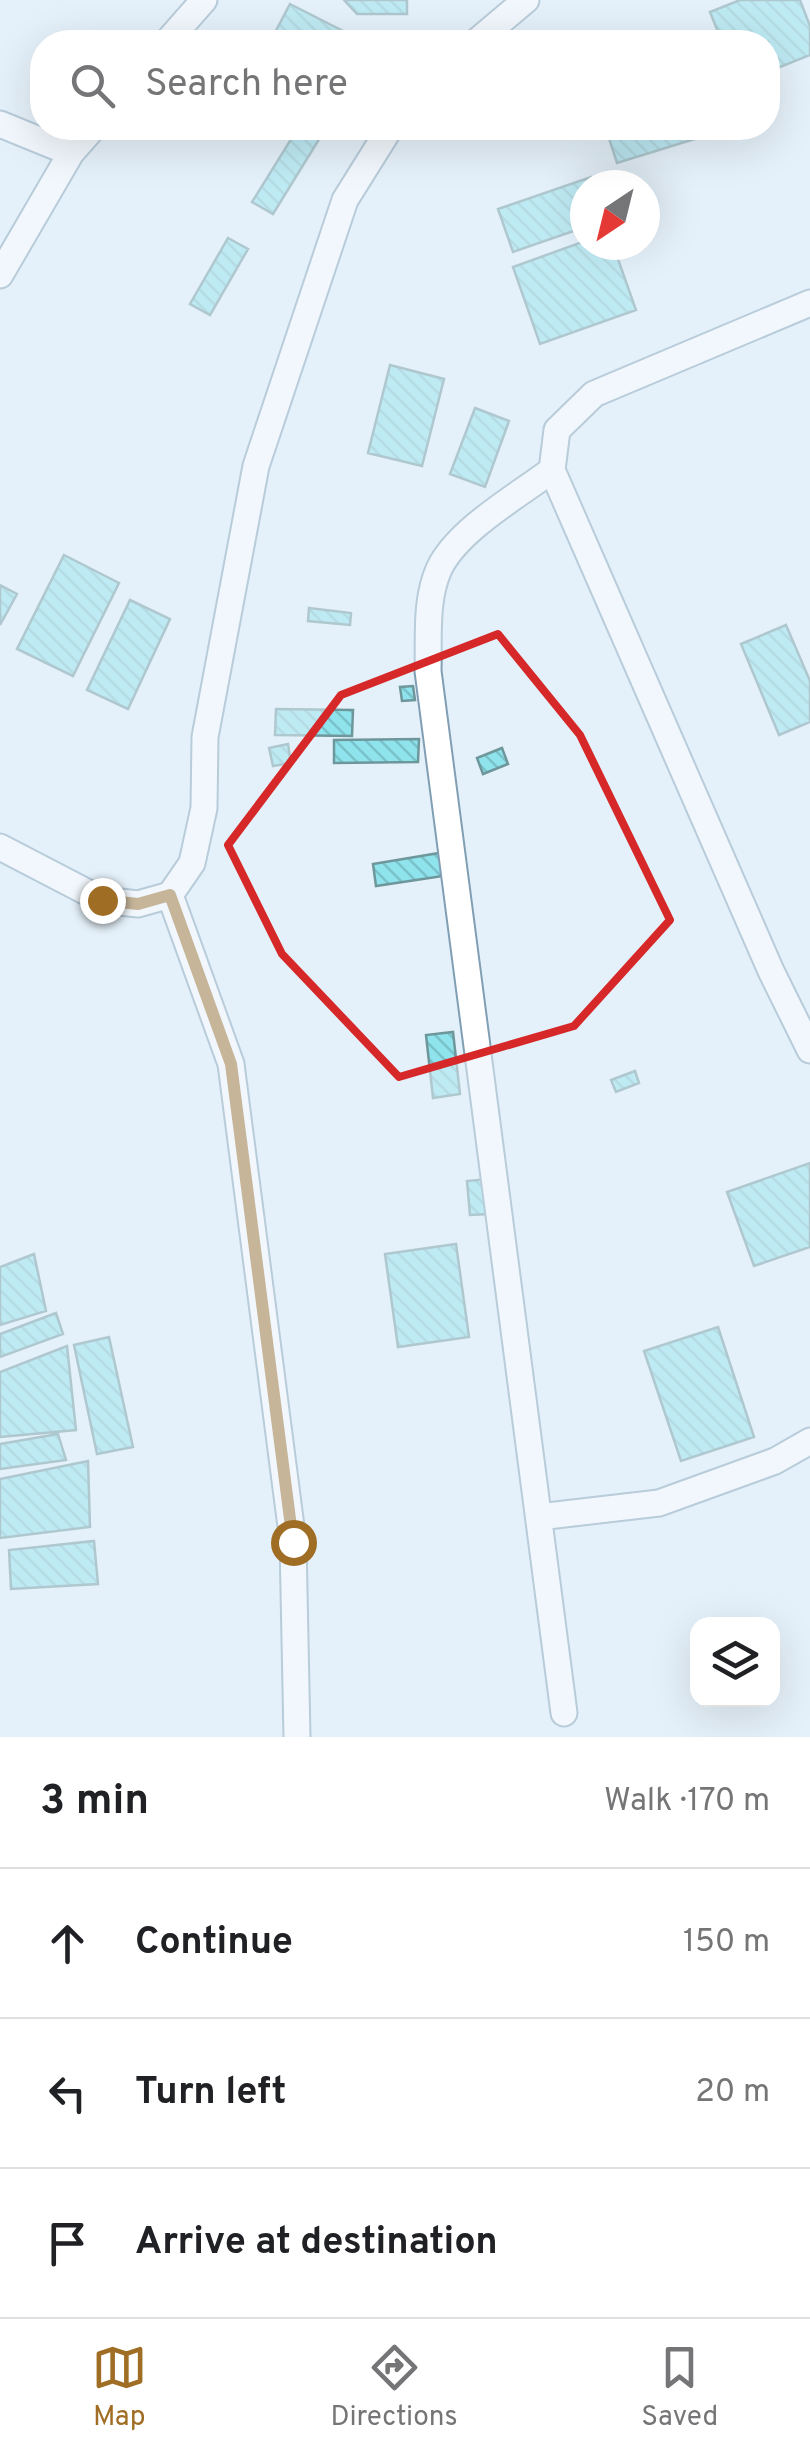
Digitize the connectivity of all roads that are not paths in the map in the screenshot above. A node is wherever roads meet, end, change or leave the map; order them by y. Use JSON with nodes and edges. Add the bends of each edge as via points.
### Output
{"nodes":[{"id":1,"x":204,"y":0,"type":"edge"},
{"id":2,"x":526,"y":0,"type":"edge"},
{"id":3,"x":178,"y":30,"type":"edge"},
{"id":4,"x":490,"y":30,"type":"edge"},
{"id":5,"x":0,"y":124,"type":"edge"},
{"id":6,"x":30,"y":137,"type":"edge"},
{"id":7,"x":37,"y":140,"type":"edge"},
{"id":8,"x":82,"y":140,"type":"edge"},
{"id":9,"x":382,"y":140,"type":"edge"},
{"id":10,"x":70,"y":154,"type":"junction"},
{"id":11,"x":0,"y":275,"type":"edge"},
{"id":12,"x":810,"y":303,"type":"edge"},
{"id":13,"x":552,"y":470,"type":"junction"},
{"id":14,"x":0,"y":847,"type":"edge"},
{"id":15,"x":170,"y":895,"type":"junction"},
{"id":16,"x":810,"y":1050,"type":"edge"},
{"id":17,"x":810,"y":1440,"type":"edge"},
{"id":18,"x":539,"y":1517,"type":"junction"},
{"id":19,"x":564,"y":1714,"type":"dead end"},
{"id":20,"x":297,"y":1737,"type":"edge"}],
"edges":[{"from":1,"to":3,"type":"street"},
{"from":2,"to":4,"type":"street"},
{"from":5,"to":6,"type":"street"},
{"from":7,"to":10,"type":"street"},
{"from":8,"to":10,"type":"street"},
{"from":9,"to":15,"type":"street","via":[[344,200],[256,466],[206,737],[204,808],[192,863]]},
{"from":10,"to":11,"type":"street"},
{"from":12,"to":13,"type":"street","via":[[594,394],[558,430]]},
{"from":13,"to":16,"type":"street"},
{"from":13,"to":18,"type":"street","via":[[465,536],[440,568],[428,626],[428,671]]},
{"from":14,"to":15,"type":"street","via":[[102,900],[138,904]]},
{"from":15,"to":20,"type":"street","via":[[231,1064],[293,1542]]},
{"from":17,"to":18,"type":"street","via":[[775,1461],[659,1503]]},
{"from":18,"to":19,"type":"street"}]}
